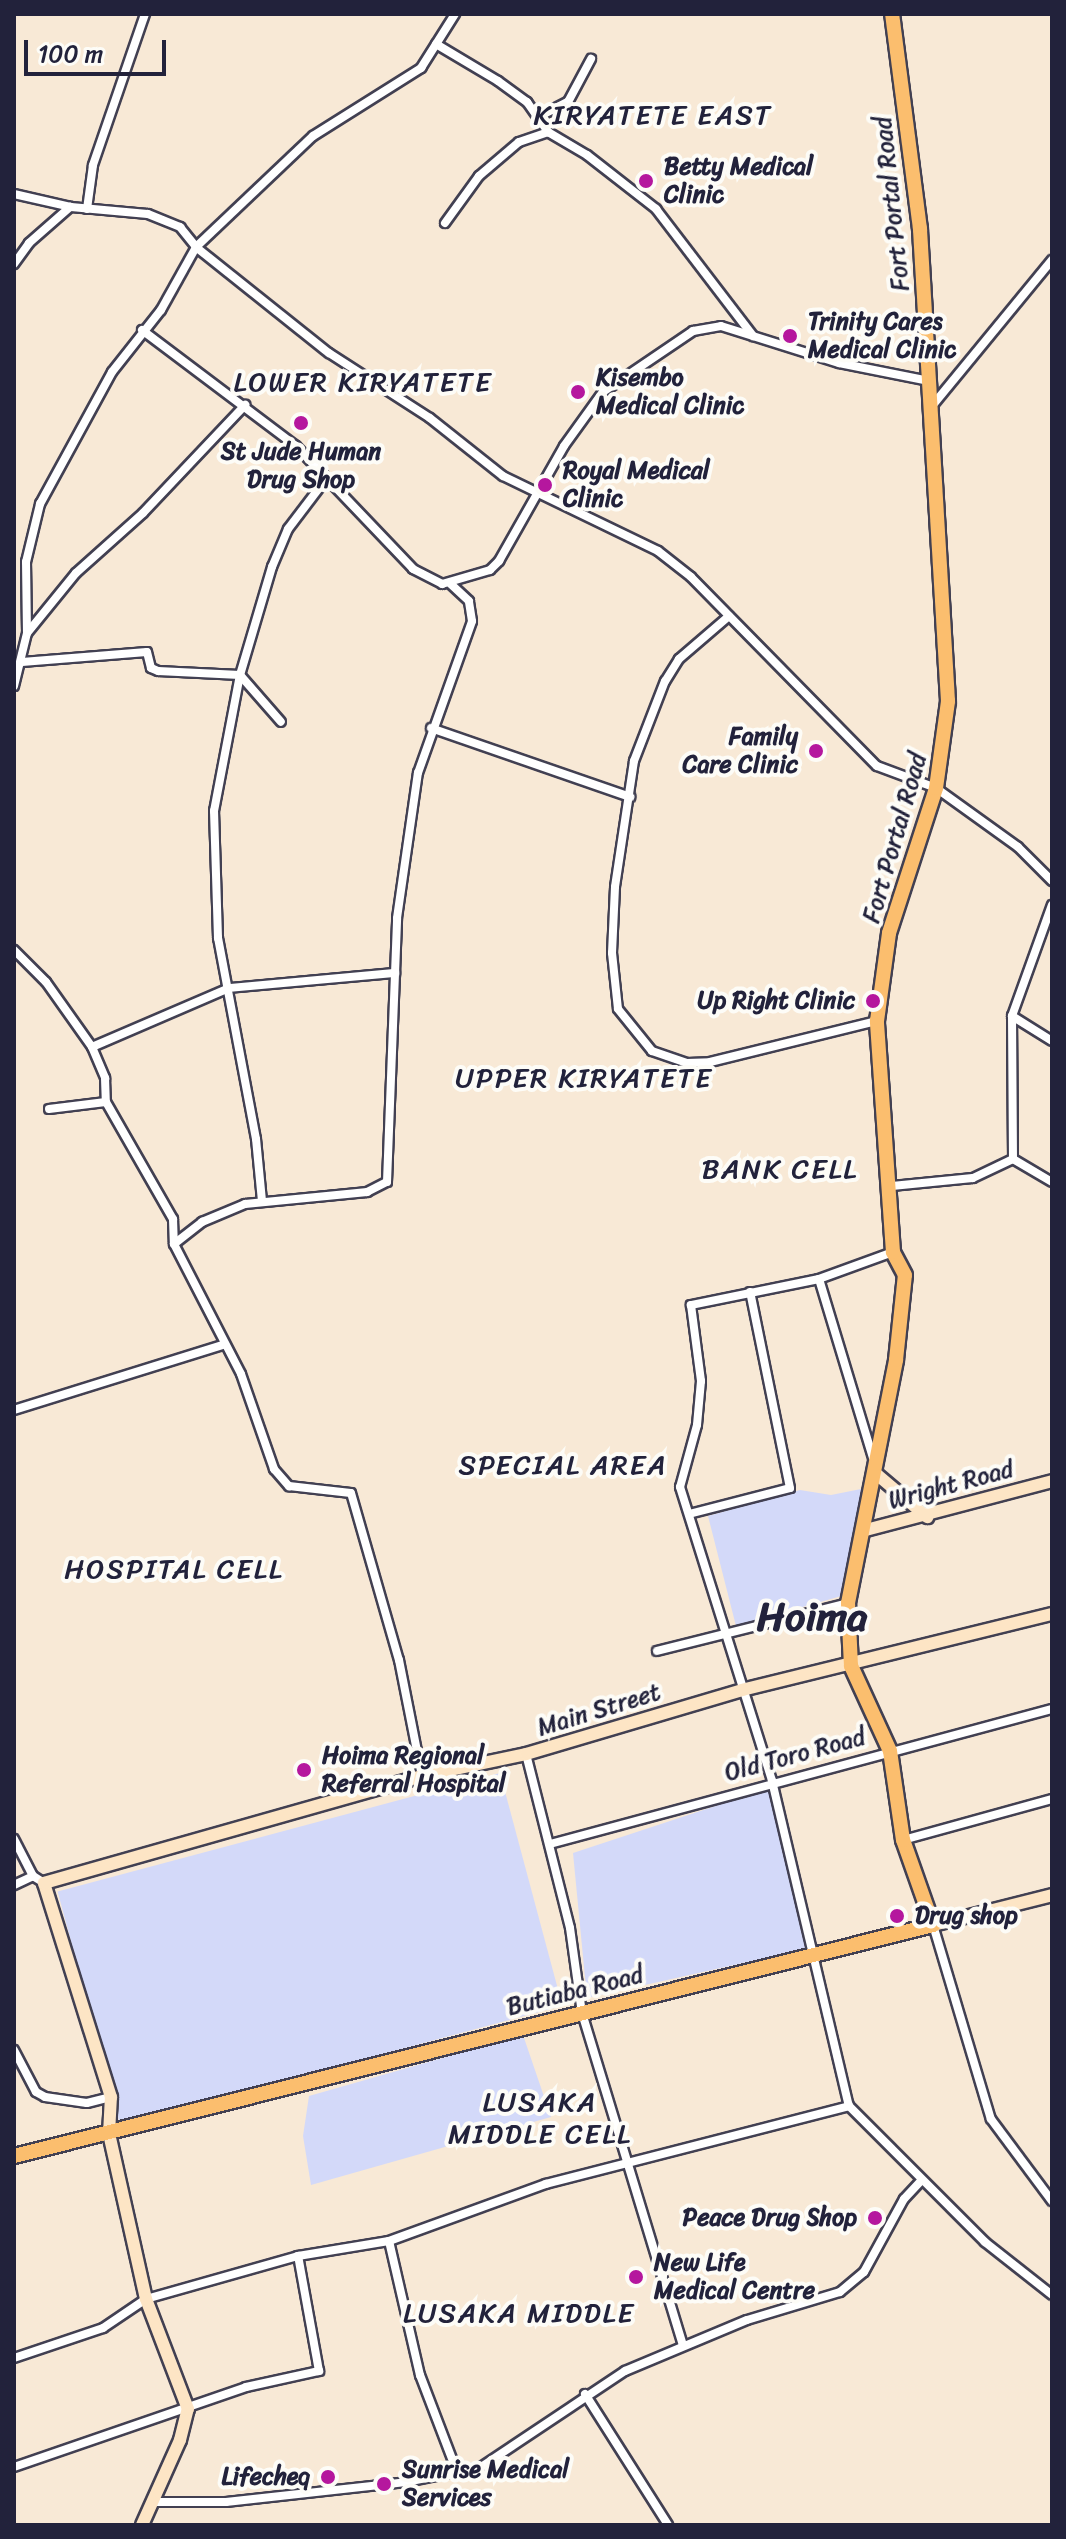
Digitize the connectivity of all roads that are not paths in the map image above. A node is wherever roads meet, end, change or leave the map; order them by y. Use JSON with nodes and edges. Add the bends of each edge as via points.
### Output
{"nodes":[{"id":1,"x":145,"y":14,"type":"edge"},
{"id":2,"x":455,"y":14,"type":"edge"},
{"id":3,"x":892,"y":14,"type":"edge"},
{"id":4,"x":436,"y":44,"type":"junction"},
{"id":5,"x":591,"y":59,"type":"dead end"},
{"id":6,"x":540,"y":116,"type":"junction"},
{"id":7,"x":548,"y":132,"type":"junction"},
{"id":8,"x":14,"y":194,"type":"edge"},
{"id":9,"x":71,"y":207,"type":"junction"},
{"id":10,"x":87,"y":209,"type":"junction"},
{"id":11,"x":445,"y":223,"type":"dead end"},
{"id":12,"x":196,"y":247,"type":"junction"},
{"id":13,"x":1052,"y":260,"type":"edge"},
{"id":14,"x":14,"y":264,"type":"edge"},
{"id":15,"x":142,"y":330,"type":"junction"},
{"id":16,"x":756,"y":339,"type":"junction"},
{"id":17,"x":931,"y":381,"type":"junction"},
{"id":18,"x":245,"y":405,"type":"junction"},
{"id":19,"x":931,"y":406,"type":"junction"},
{"id":20,"x":326,"y":479,"type":"junction"},
{"id":21,"x":536,"y":493,"type":"junction"},
{"id":22,"x":451,"y":584,"type":"junction"},
{"id":23,"x":729,"y":616,"type":"junction"},
{"id":24,"x":27,"y":633,"type":"junction"},
{"id":25,"x":22,"y":662,"type":"junction"},
{"id":26,"x":240,"y":675,"type":"junction"},
{"id":27,"x":14,"y":686,"type":"edge"},
{"id":28,"x":281,"y":722,"type":"dead end"},
{"id":29,"x":431,"y":728,"type":"junction"},
{"id":30,"x":936,"y":788,"type":"junction"},
{"id":31,"x":630,"y":797,"type":"junction"},
{"id":32,"x":1052,"y":881,"type":"edge"},
{"id":33,"x":1052,"y":905,"type":"edge"},
{"id":34,"x":14,"y":950,"type":"edge"},
{"id":35,"x":395,"y":973,"type":"junction"},
{"id":36,"x":229,"y":988,"type":"junction"},
{"id":37,"x":1012,"y":1016,"type":"junction"},
{"id":38,"x":877,"y":1021,"type":"junction"},
{"id":39,"x":1052,"y":1041,"type":"edge"},
{"id":40,"x":92,"y":1047,"type":"junction"},
{"id":41,"x":106,"y":1102,"type":"junction"},
{"id":42,"x":49,"y":1109,"type":"dead end"},
{"id":43,"x":1013,"y":1159,"type":"junction"},
{"id":44,"x":1052,"y":1182,"type":"edge"},
{"id":45,"x":892,"y":1186,"type":"junction"},
{"id":46,"x":262,"y":1201,"type":"junction"},
{"id":47,"x":174,"y":1244,"type":"junction"},
{"id":48,"x":893,"y":1252,"type":"junction"},
{"id":49,"x":819,"y":1279,"type":"junction"},
{"id":50,"x":750,"y":1292,"type":"junction"},
{"id":51,"x":223,"y":1345,"type":"junction"},
{"id":52,"x":14,"y":1410,"type":"edge"},
{"id":53,"x":874,"y":1466,"type":"junction"},
{"id":54,"x":1052,"y":1481,"type":"edge"},
{"id":55,"x":689,"y":1514,"type":"junction"},
{"id":56,"x":927,"y":1517,"type":"junction"},
{"id":57,"x":862,"y":1531,"type":"junction"},
{"id":58,"x":848,"y":1603,"type":"junction"},
{"id":59,"x":1052,"y":1614,"type":"edge"},
{"id":60,"x":724,"y":1634,"type":"junction"},
{"id":61,"x":657,"y":1651,"type":"dead end"},
{"id":62,"x":851,"y":1666,"type":"junction"},
{"id":63,"x":742,"y":1690,"type":"junction"},
{"id":64,"x":1052,"y":1709,"type":"edge"},
{"id":65,"x":890,"y":1751,"type":"junction"},
{"id":66,"x":526,"y":1754,"type":"junction"},
{"id":67,"x":422,"y":1776,"type":"junction"},
{"id":68,"x":772,"y":1781,"type":"junction"},
{"id":69,"x":1052,"y":1799,"type":"edge"},
{"id":70,"x":14,"y":1839,"type":"edge"},
{"id":71,"x":903,"y":1840,"type":"junction"},
{"id":72,"x":550,"y":1844,"type":"junction"},
{"id":73,"x":39,"y":1880,"type":"junction"},
{"id":74,"x":14,"y":1885,"type":"edge"},
{"id":75,"x":1052,"y":1895,"type":"edge"},
{"id":76,"x":933,"y":1925,"type":"junction"},
{"id":77,"x":815,"y":1954,"type":"junction"},
{"id":78,"x":582,"y":2013,"type":"junction"},
{"id":79,"x":14,"y":2050,"type":"edge"},
{"id":80,"x":111,"y":2097,"type":"junction"},
{"id":81,"x":849,"y":2106,"type":"junction"},
{"id":82,"x":109,"y":2134,"type":"junction"},
{"id":83,"x":14,"y":2156,"type":"edge"},
{"id":84,"x":627,"y":2163,"type":"junction"},
{"id":85,"x":921,"y":2181,"type":"junction"},
{"id":86,"x":1052,"y":2201,"type":"edge"},
{"id":87,"x":389,"y":2241,"type":"junction"},
{"id":88,"x":298,"y":2256,"type":"junction"},
{"id":89,"x":1052,"y":2295,"type":"edge"},
{"id":90,"x":146,"y":2299,"type":"junction"},
{"id":91,"x":683,"y":2345,"type":"junction"},
{"id":92,"x":14,"y":2358,"type":"edge"},
{"id":93,"x":585,"y":2394,"type":"junction"},
{"id":94,"x":188,"y":2409,"type":"junction"},
{"id":95,"x":14,"y":2467,"type":"edge"},
{"id":96,"x":457,"y":2472,"type":"junction"},
{"id":97,"x":153,"y":2502,"type":"junction"},
{"id":98,"x":142,"y":2525,"type":"edge"},
{"id":99,"x":668,"y":2525,"type":"edge"}],
"edges":[{"from":1,"to":10,"type":"street","via":[[93,165]]},
{"from":2,"to":4,"type":"street"},
{"from":3,"to":17,"type":"main road","name":"Fort Portal Road","via":[[920,229]]},
{"from":4,"to":6,"type":"street","via":[[498,81]]},
{"from":4,"to":12,"type":"street","via":[[421,68],[313,136]]},
{"from":5,"to":6,"type":"street","via":[[568,102]]},
{"from":6,"to":7,"type":"street"},
{"from":7,"to":11,"type":"street","via":[[519,142],[479,176]]},
{"from":7,"to":16,"type":"street","via":[[656,209]]},
{"from":8,"to":9,"type":"street"},
{"from":9,"to":10,"type":"street"},
{"from":9,"to":14,"type":"street","via":[[29,243]]},
{"from":10,"to":12,"type":"street","via":[[165,220],[180,227]]},
{"from":12,"to":15,"type":"street","via":[[161,310]]},
{"from":12,"to":21,"type":"street","via":[[329,353],[430,418],[503,476]]},
{"from":13,"to":19,"type":"street"},
{"from":15,"to":18,"type":"street"},
{"from":15,"to":24,"type":"street","via":[[82,419],[40,504],[26,562]]},
{"from":16,"to":17,"type":"street"},
{"from":16,"to":21,"type":"street","via":[[707,326],[652,357],[603,392]]},
{"from":17,"to":19,"type":"main road","name":"Fort Portal Road"},
{"from":18,"to":20,"type":"street"},
{"from":18,"to":24,"type":"street","via":[[143,513],[76,573]]},
{"from":19,"to":30,"type":"main road","name":"Fort Portal Road","via":[[948,701]]},
{"from":20,"to":22,"type":"street","via":[[413,569]]},
{"from":20,"to":26,"type":"street","via":[[283,542]]},
{"from":21,"to":22,"type":"street","via":[[499,561]]},
{"from":21,"to":23,"type":"street","via":[[658,551]]},
{"from":22,"to":29,"type":"street","via":[[469,601],[472,621]]},
{"from":23,"to":30,"type":"street","via":[[877,766]]},
{"from":23,"to":31,"type":"street","via":[[679,659],[665,681],[634,761]]},
{"from":24,"to":25,"type":"street"},
{"from":25,"to":26,"type":"street","via":[[147,652],[151,668],[158,671]]},
{"from":25,"to":27,"type":"street"},
{"from":26,"to":28,"type":"street"},
{"from":26,"to":36,"type":"street","via":[[214,811],[218,938]]},
{"from":29,"to":31,"type":"street","via":[[559,768]]},
{"from":29,"to":35,"type":"street","via":[[418,773]]},
{"from":30,"to":32,"type":"street","via":[[1018,847]]},
{"from":30,"to":38,"type":"main road","name":"Fort Portal Road","via":[[889,933]]},
{"from":31,"to":38,"type":"street","via":[[615,887],[612,953],[618,1009],[652,1051],[667,1060],[710,1062]]},
{"from":33,"to":37,"type":"street"},
{"from":34,"to":40,"type":"street","via":[[46,982]]},
{"from":35,"to":36,"type":"street"},
{"from":35,"to":46,"type":"street","via":[[387,1182],[367,1192]]},
{"from":36,"to":40,"type":"street"},
{"from":36,"to":46,"type":"street"},
{"from":37,"to":39,"type":"street"},
{"from":37,"to":43,"type":"street"},
{"from":38,"to":45,"type":"main road","name":"Fort Portal Road"},
{"from":40,"to":41,"type":"street","via":[[105,1078]]},
{"from":41,"to":42,"type":"street"},
{"from":41,"to":47,"type":"street","via":[[173,1219]]},
{"from":43,"to":44,"type":"street"},
{"from":43,"to":45,"type":"street","via":[[973,1178]]},
{"from":45,"to":48,"type":"main road","name":"Fort Portal Road"},
{"from":46,"to":47,"type":"street","via":[[202,1222]]},
{"from":47,"to":51,"type":"street"},
{"from":48,"to":49,"type":"street"},
{"from":48,"to":53,"type":"main road","name":"Fort Portal Road","via":[[905,1275],[902,1319]]},
{"from":49,"to":50,"type":"street"},
{"from":49,"to":53,"type":"street"},
{"from":50,"to":55,"type":"street","via":[[691,1305],[701,1381],[697,1425],[680,1471]]},
{"from":50,"to":55,"type":"street","via":[[790,1488]]},
{"from":51,"to":52,"type":"street"},
{"from":51,"to":67,"type":"street","via":[[241,1374],[274,1469],[289,1486],[351,1493],[399,1660]]},
{"from":53,"to":56,"type":"street"},
{"from":53,"to":57,"type":"main road","name":"Fort Portal Road"},
{"from":54,"to":56,"type":"street","name":"Wright Road"},
{"from":55,"to":60,"type":"street"},
{"from":56,"to":57,"type":"street","name":"Wright Road"},
{"from":57,"to":58,"type":"main road","name":"Fort Portal Road"},
{"from":58,"to":60,"type":"street"},
{"from":58,"to":62,"type":"main road","name":"Fort Portal Road"},
{"from":59,"to":62,"type":"street","name":"Main Street"},
{"from":60,"to":61,"type":"street"},
{"from":60,"to":63,"type":"street"},
{"from":62,"to":63,"type":"street","name":"Main Street"},
{"from":62,"to":65,"type":"main road"},
{"from":63,"to":66,"type":"street","name":"Main Street"},
{"from":63,"to":68,"type":"street"},
{"from":64,"to":65,"type":"street","name":"Old Toro Road"},
{"from":65,"to":68,"type":"street","name":"Old Toro Road"},
{"from":65,"to":71,"type":"main road"},
{"from":66,"to":67,"type":"street","name":"Main Street"},
{"from":66,"to":72,"type":"street"},
{"from":67,"to":73,"type":"street","name":"Main Street"},
{"from":68,"to":72,"type":"street","name":"Old Toro Road"},
{"from":68,"to":77,"type":"street"},
{"from":69,"to":71,"type":"street"},
{"from":70,"to":73,"type":"street"},
{"from":71,"to":76,"type":"main road"},
{"from":72,"to":78,"type":"street"},
{"from":73,"to":74,"type":"street"},
{"from":73,"to":80,"type":"street"},
{"from":75,"to":76,"type":"street","name":"Butiaba Road"},
{"from":76,"to":77,"type":"main road","name":"Butiaba Road"},
{"from":76,"to":86,"type":"street","via":[[991,2119]]},
{"from":77,"to":78,"type":"main road","name":"Butiaba Road"},
{"from":77,"to":81,"type":"street"},
{"from":78,"to":82,"type":"main road","name":"Butiaba Road"},
{"from":78,"to":84,"type":"street"},
{"from":79,"to":80,"type":"street","via":[[36,2092],[45,2097],[87,2103]]},
{"from":80,"to":82,"type":"street"},
{"from":81,"to":84,"type":"street"},
{"from":81,"to":85,"type":"street"},
{"from":82,"to":83,"type":"main road","name":"Butiaba Road"},
{"from":82,"to":90,"type":"street"},
{"from":84,"to":87,"type":"street","via":[[546,2184]]},
{"from":84,"to":91,"type":"street"},
{"from":85,"to":89,"type":"street","via":[[985,2242]]},
{"from":85,"to":91,"type":"street","via":[[904,2199],[864,2272],[840,2292]]},
{"from":87,"to":88,"type":"street"},
{"from":87,"to":96,"type":"street","via":[[420,2375]]},
{"from":88,"to":90,"type":"street"},
{"from":88,"to":94,"type":"street","via":[[319,2371],[246,2387]]},
{"from":90,"to":92,"type":"street","via":[[103,2328]]},
{"from":90,"to":94,"type":"street"},
{"from":91,"to":93,"type":"street"},
{"from":93,"to":96,"type":"street","via":[[503,2455]]},
{"from":93,"to":99,"type":"street"},
{"from":94,"to":95,"type":"street"},
{"from":94,"to":97,"type":"street"},
{"from":96,"to":97,"type":"street","via":[[226,2502]]},
{"from":97,"to":98,"type":"street"}]}
